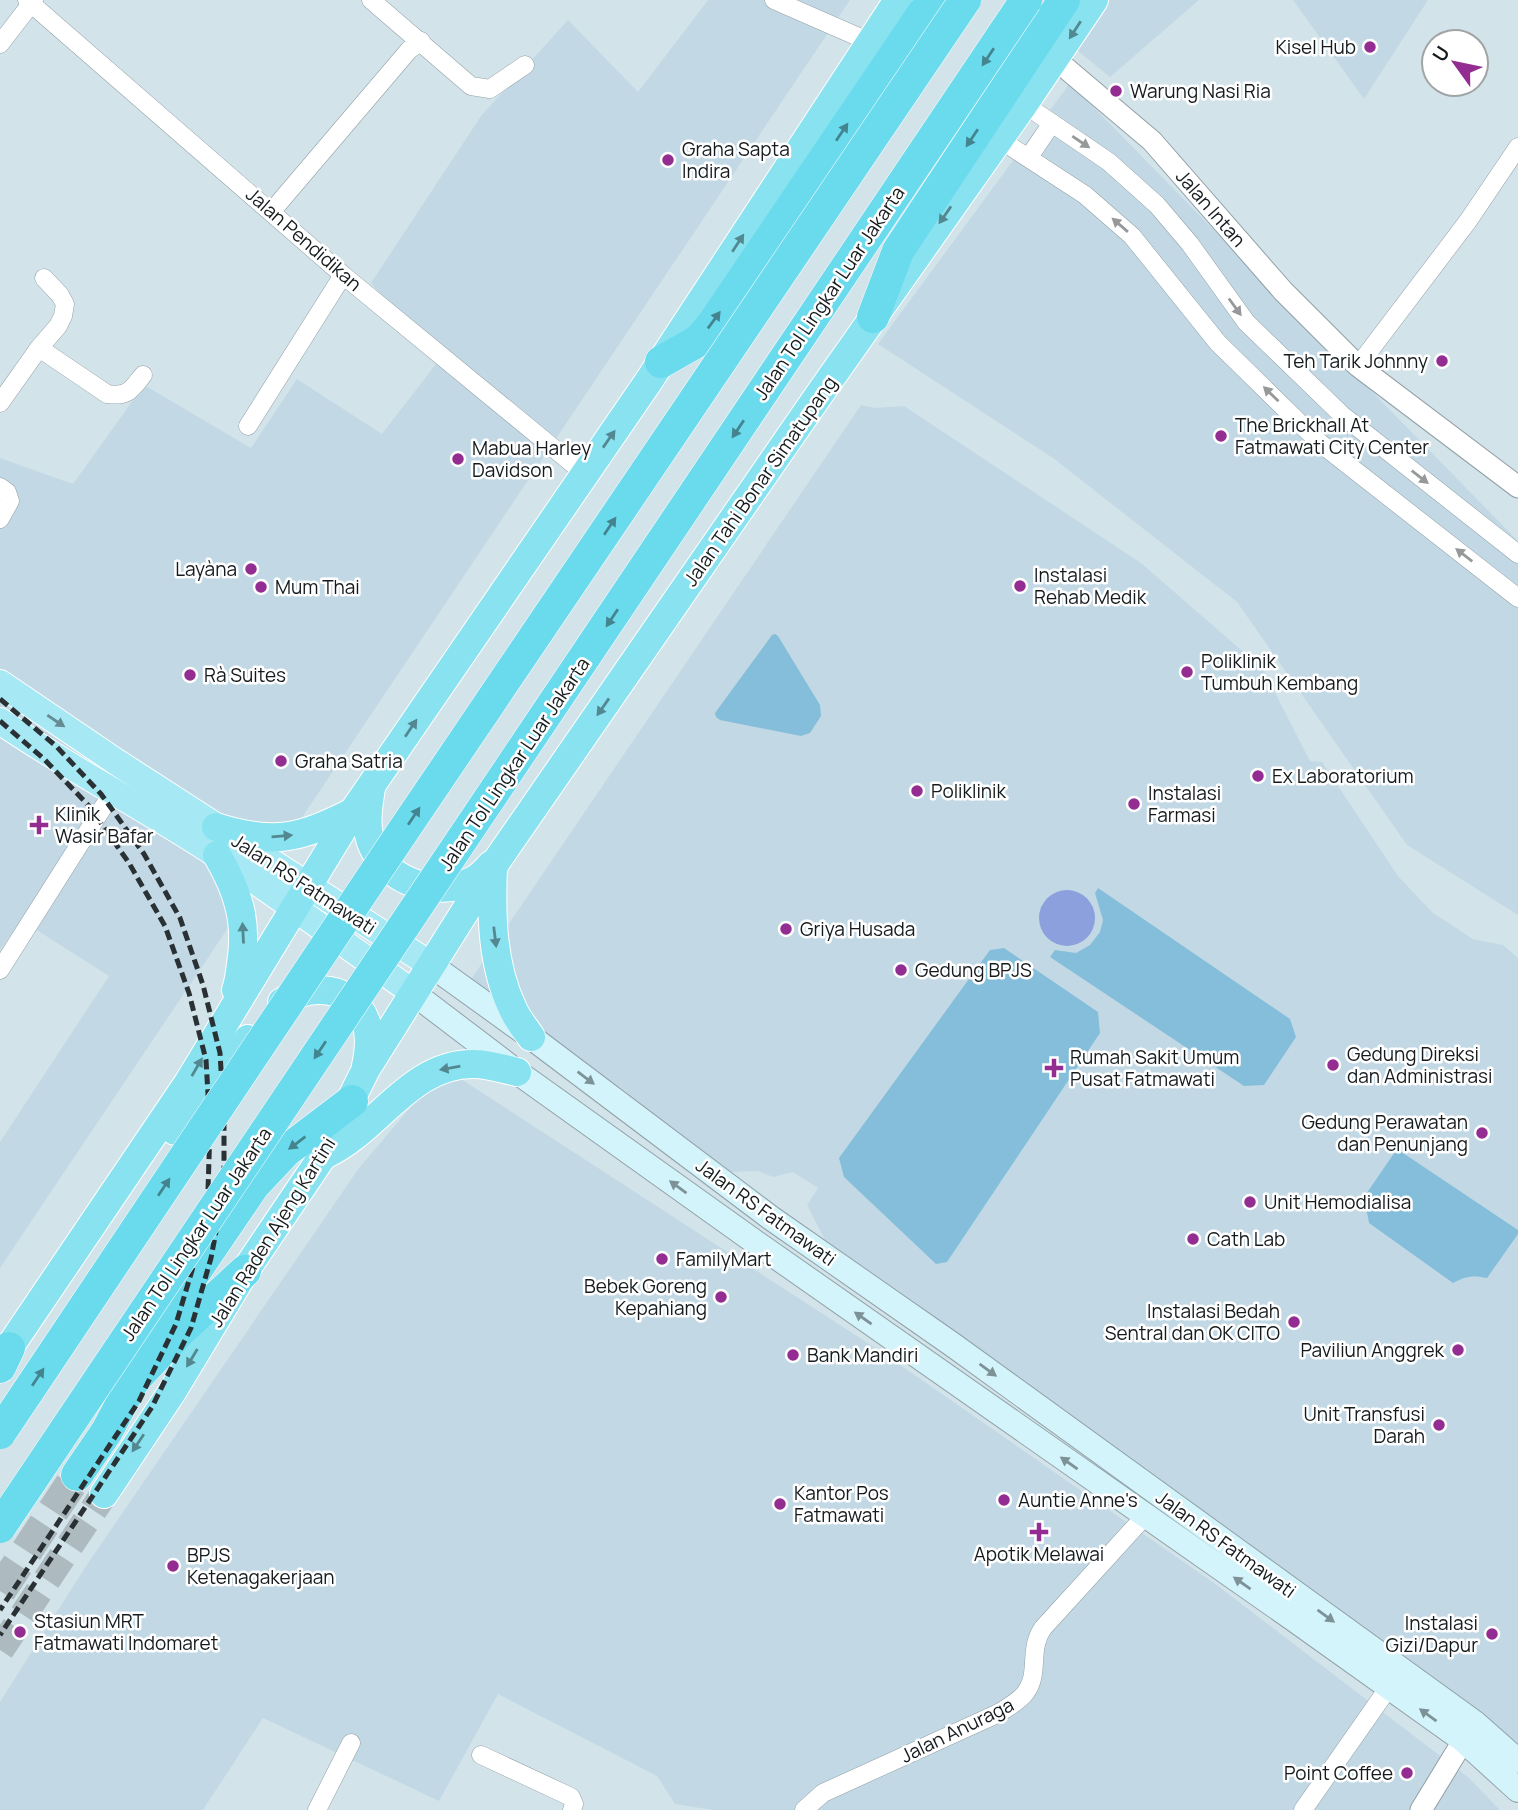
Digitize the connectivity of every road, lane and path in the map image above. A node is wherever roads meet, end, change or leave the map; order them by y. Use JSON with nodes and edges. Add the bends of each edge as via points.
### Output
{"nodes":[{"id":1,"x":371,"y":0,"type":"edge"},
{"id":2,"x":774,"y":0,"type":"edge"},
{"id":3,"x":898,"y":0,"type":"edge"},
{"id":4,"x":932,"y":0,"type":"edge"},
{"id":5,"x":965,"y":0,"type":"edge"},
{"id":6,"x":1026,"y":0,"type":"edge"},
{"id":7,"x":1064,"y":0,"type":"edge"},
{"id":8,"x":1094,"y":0,"type":"edge"},
{"id":9,"x":30,"y":1,"type":"edge"},
{"id":10,"x":421,"y":41,"type":"junction"},
{"id":11,"x":870,"y":42,"type":"junction"},
{"id":12,"x":0,"y":44,"type":"edge"},
{"id":13,"x":1055,"y":60,"type":"junction"},
{"id":14,"x":525,"y":65,"type":"dead end"},
{"id":15,"x":1024,"y":104,"type":"junction"},
{"id":16,"x":1052,"y":122,"type":"junction"},
{"id":17,"x":999,"y":139,"type":"junction"},
{"id":18,"x":1518,"y":147,"type":"edge"},
{"id":19,"x":1029,"y":157,"type":"junction"},
{"id":20,"x":272,"y":211,"type":"junction"},
{"id":21,"x":343,"y":275,"type":"junction"},
{"id":22,"x":44,"y":278,"type":"dead end"},
{"id":23,"x":873,"y":317,"type":"junction"},
{"id":24,"x":39,"y":348,"type":"junction"},
{"id":25,"x":661,"y":362,"type":"junction"},
{"id":26,"x":1358,"y":366,"type":"junction"},
{"id":27,"x":143,"y":375,"type":"dead end"},
{"id":28,"x":0,"y":403,"type":"edge"},
{"id":29,"x":248,"y":426,"type":"dead end"},
{"id":30,"x":585,"y":474,"type":"junction"},
{"id":31,"x":0,"y":487,"type":"edge"},
{"id":32,"x":1518,"y":487,"type":"edge"},
{"id":33,"x":0,"y":520,"type":"edge"},
{"id":34,"x":1518,"y":554,"type":"edge"},
{"id":35,"x":1518,"y":597,"type":"edge"},
{"id":36,"x":0,"y":683,"type":"edge"},
{"id":37,"x":0,"y":721,"type":"edge"},
{"id":38,"x":372,"y":784,"type":"junction"},
{"id":39,"x":114,"y":790,"type":"junction"},
{"id":40,"x":353,"y":812,"type":"junction"},
{"id":41,"x":216,"y":827,"type":"junction"},
{"id":42,"x":217,"y":855,"type":"junction"},
{"id":43,"x":495,"y":864,"type":"junction"},
{"id":44,"x":301,"y":898,"type":"junction"},
{"id":45,"x":430,"y":965,"type":"junction"},
{"id":46,"x":0,"y":970,"type":"edge"},
{"id":47,"x":412,"y":992,"type":"junction"},
{"id":48,"x":223,"y":1022,"type":"junction"},
{"id":49,"x":531,"y":1037,"type":"junction"},
{"id":50,"x":366,"y":1069,"type":"junction"},
{"id":51,"x":517,"y":1072,"type":"junction"},
{"id":52,"x":352,"y":1101,"type":"junction"},
{"id":53,"x":324,"y":1154,"type":"junction"},
{"id":54,"x":245,"y":1271,"type":"junction"},
{"id":55,"x":50,"y":1287,"type":"junction"},
{"id":56,"x":7,"y":1345,"type":"edge"},
{"id":57,"x":953,"y":1345,"type":"junction"},
{"id":58,"x":938,"y":1370,"type":"junction"},
{"id":59,"x":134,"y":1380,"type":"junction"},
{"id":60,"x":0,"y":1433,"type":"edge"},
{"id":61,"x":75,"y":1474,"type":"tunnel mouth"},
{"id":62,"x":104,"y":1494,"type":"tunnel mouth"},
{"id":63,"x":1145,"y":1516,"type":"junction"},
{"id":64,"x":0,"y":1527,"type":"edge"},
{"id":65,"x":1389,"y":1688,"type":"junction"},
{"id":66,"x":1469,"y":1732,"type":"junction"},
{"id":67,"x":351,"y":1743,"type":"dead end"},
{"id":68,"x":481,"y":1755,"type":"dead end"},
{"id":69,"x":1518,"y":1761,"type":"edge"},
{"id":70,"x":1518,"y":1790,"type":"edge"},
{"id":71,"x":573,"y":1805,"type":"edge"},
{"id":72,"x":317,"y":1810,"type":"edge"},
{"id":73,"x":804,"y":1810,"type":"edge"},
{"id":74,"x":1303,"y":1810,"type":"edge"},
{"id":75,"x":1421,"y":1810,"type":"edge"}],
"edges":[{"from":1,"to":10,"type":"street"},
{"from":2,"to":11,"type":"street"},
{"from":3,"to":11,"type":"highway"},
{"from":25,"to":4,"type":"highway","one_way":true,"via":[[698,341],[712,325]]},
{"from":60,"to":5,"type":"highway","one_way":true,"bridge":true},
{"from":6,"to":64,"type":"highway","name":"Jalan Tol Lingkar Luar Jakarta","one_way":true,"bridge":true},
{"from":7,"to":23,"type":"highway","one_way":true,"via":[[898,251]]},
{"from":8,"to":13,"type":"highway","name":"Jalan Tahi Bonar Simatupang","one_way":true},
{"from":9,"to":12,"type":"street"},
{"from":9,"to":20,"type":"street","name":"Jalan Pendidikan"},
{"from":10,"to":14,"type":"street","via":[[471,86],[484,90]]},
{"from":10,"to":20,"type":"street"},
{"from":25,"to":11,"type":"highway","one_way":true},
{"from":13,"to":15,"type":"highway","name":"Jalan Tahi Bonar Simatupang"},
{"from":13,"to":26,"type":"street","name":"Jalan Intan","via":[[1152,141],[1283,291]]},
{"from":15,"to":16,"type":"street"},
{"from":15,"to":17,"type":"highway","name":"Jalan Tahi Bonar Simatupang"},
{"from":16,"to":19,"type":"street"},
{"from":16,"to":34,"type":"street","one_way":true,"via":[[1109,162],[1157,205],[1246,322],[1342,415]]},
{"from":17,"to":19,"type":"street"},
{"from":17,"to":23,"type":"highway","name":"Jalan Tahi Bonar Simatupang","one_way":true},
{"from":18,"to":26,"type":"street"},
{"from":35,"to":19,"type":"street","one_way":true,"via":[[1320,443],[1218,343],[1132,236],[1085,195]]},
{"from":20,"to":21,"type":"street","name":"Jalan Pendidikan"},
{"from":21,"to":29,"type":"street"},
{"from":21,"to":30,"type":"street","name":"Jalan Pendidikan"},
{"from":22,"to":24,"type":"street","via":[[65,304],[58,326]]},
{"from":23,"to":43,"type":"highway","name":"Jalan Tahi Bonar Simatupang","one_way":true},
{"from":24,"to":27,"type":"street","via":[[107,394],[127,393]]},
{"from":24,"to":28,"type":"street"},
{"from":30,"to":25,"type":"highway","one_way":true},
{"from":26,"to":32,"type":"street","name":"Jalan Intan"},
{"from":38,"to":30,"type":"highway","one_way":true},
{"from":31,"to":33,"type":"street","via":[[10,501]]},
{"from":36,"to":41,"type":"main road","name":"Jalan RS Fatmawati","one_way":true},
{"from":37,"to":39,"type":"main road","name":"Jalan RS Fatmawati"},
{"from":38,"to":40,"type":"highway"},
{"from":38,"to":43,"type":"highway","via":[[366,817],[372,846],[390,871],[416,886],[447,889],[475,879]]},
{"from":39,"to":42,"type":"main road","name":"Jalan RS Fatmawati"},
{"from":39,"to":46,"type":"street"},
{"from":41,"to":40,"type":"highway","one_way":true,"via":[[250,837],[286,837],[321,828]]},
{"from":40,"to":44,"type":"highway"},
{"from":41,"to":44,"type":"main road","name":"Jalan RS Fatmawati"},
{"from":42,"to":44,"type":"main road","name":"Jalan RS Fatmawati"},
{"from":48,"to":42,"type":"highway","one_way":true,"via":[[238,986],[244,946],[242,909]]},
{"from":43,"to":45,"type":"highway","name":"Jalan Tahi Bonar Simatupang"},
{"from":43,"to":49,"type":"highway","one_way":true,"via":[[494,941],[513,1010]]},
{"from":44,"to":45,"type":"main road","name":"Jalan RS Fatmawati"},
{"from":44,"to":47,"type":"main road","name":"Jalan RS Fatmawati"},
{"from":44,"to":48,"type":"highway"},
{"from":45,"to":47,"type":"highway","name":"Jalan Raden Ajeng Kartini"},
{"from":45,"to":49,"type":"main road","name":"Jalan RS Fatmawati"},
{"from":47,"to":50,"type":"highway","name":"Jalan Raden Ajeng Kartini"},
{"from":47,"to":51,"type":"main road","name":"Jalan RS Fatmawati"},
{"from":55,"to":48,"type":"highway","one_way":true,"via":[[188,1083]]},
{"from":49,"to":57,"type":"main road","name":"Jalan RS Fatmawati","one_way":true,"via":[[771,1218]]},
{"from":50,"to":52,"type":"highway","name":"Jalan Raden Ajeng Kartini"},
{"from":50,"to":55,"type":"highway","via":[[368,1031],[351,1001],[320,989],[283,1002],[266,1017]]},
{"from":51,"to":53,"type":"highway","one_way":true,"via":[[474,1064],[438,1070],[413,1085],[363,1130]]},
{"from":58,"to":51,"type":"main road","name":"Jalan RS Fatmawati","one_way":true},
{"from":52,"to":53,"type":"highway","name":"Jalan Raden Ajeng Kartini"},
{"from":52,"to":59,"type":"highway","one_way":true,"via":[[286,1151],[254,1185],[156,1329]]},
{"from":53,"to":54,"type":"highway","name":"Jalan Raden Ajeng Kartini"},
{"from":54,"to":59,"type":"highway"},
{"from":54,"to":62,"type":"highway","name":"Jalan Raden Ajeng Kartini","one_way":true},
{"from":55,"to":56,"type":"highway"},
{"from":57,"to":58,"type":"main road"},
{"from":57,"to":66,"type":"main road","name":"Jalan RS Fatmawati","one_way":true},
{"from":63,"to":58,"type":"main road","name":"Jalan RS Fatmawati","one_way":true},
{"from":59,"to":61,"type":"highway"},
{"from":65,"to":63,"type":"main road","name":"Jalan RS Fatmawati","one_way":true},
{"from":63,"to":73,"type":"street","name":"Jalan Anuraga","via":[[1035,1639],[1032,1679],[1016,1702],[823,1794]]},
{"from":66,"to":65,"type":"main road","name":"Jalan RS Fatmawati","one_way":true},
{"from":65,"to":74,"type":"street"},
{"from":66,"to":69,"type":"main road","name":"Jalan RS Fatmawati"},
{"from":66,"to":70,"type":"main road","name":"Jalan RS Fatmawati"},
{"from":66,"to":75,"type":"street"},
{"from":67,"to":72,"type":"street"},
{"from":68,"to":71,"type":"street"}]}
